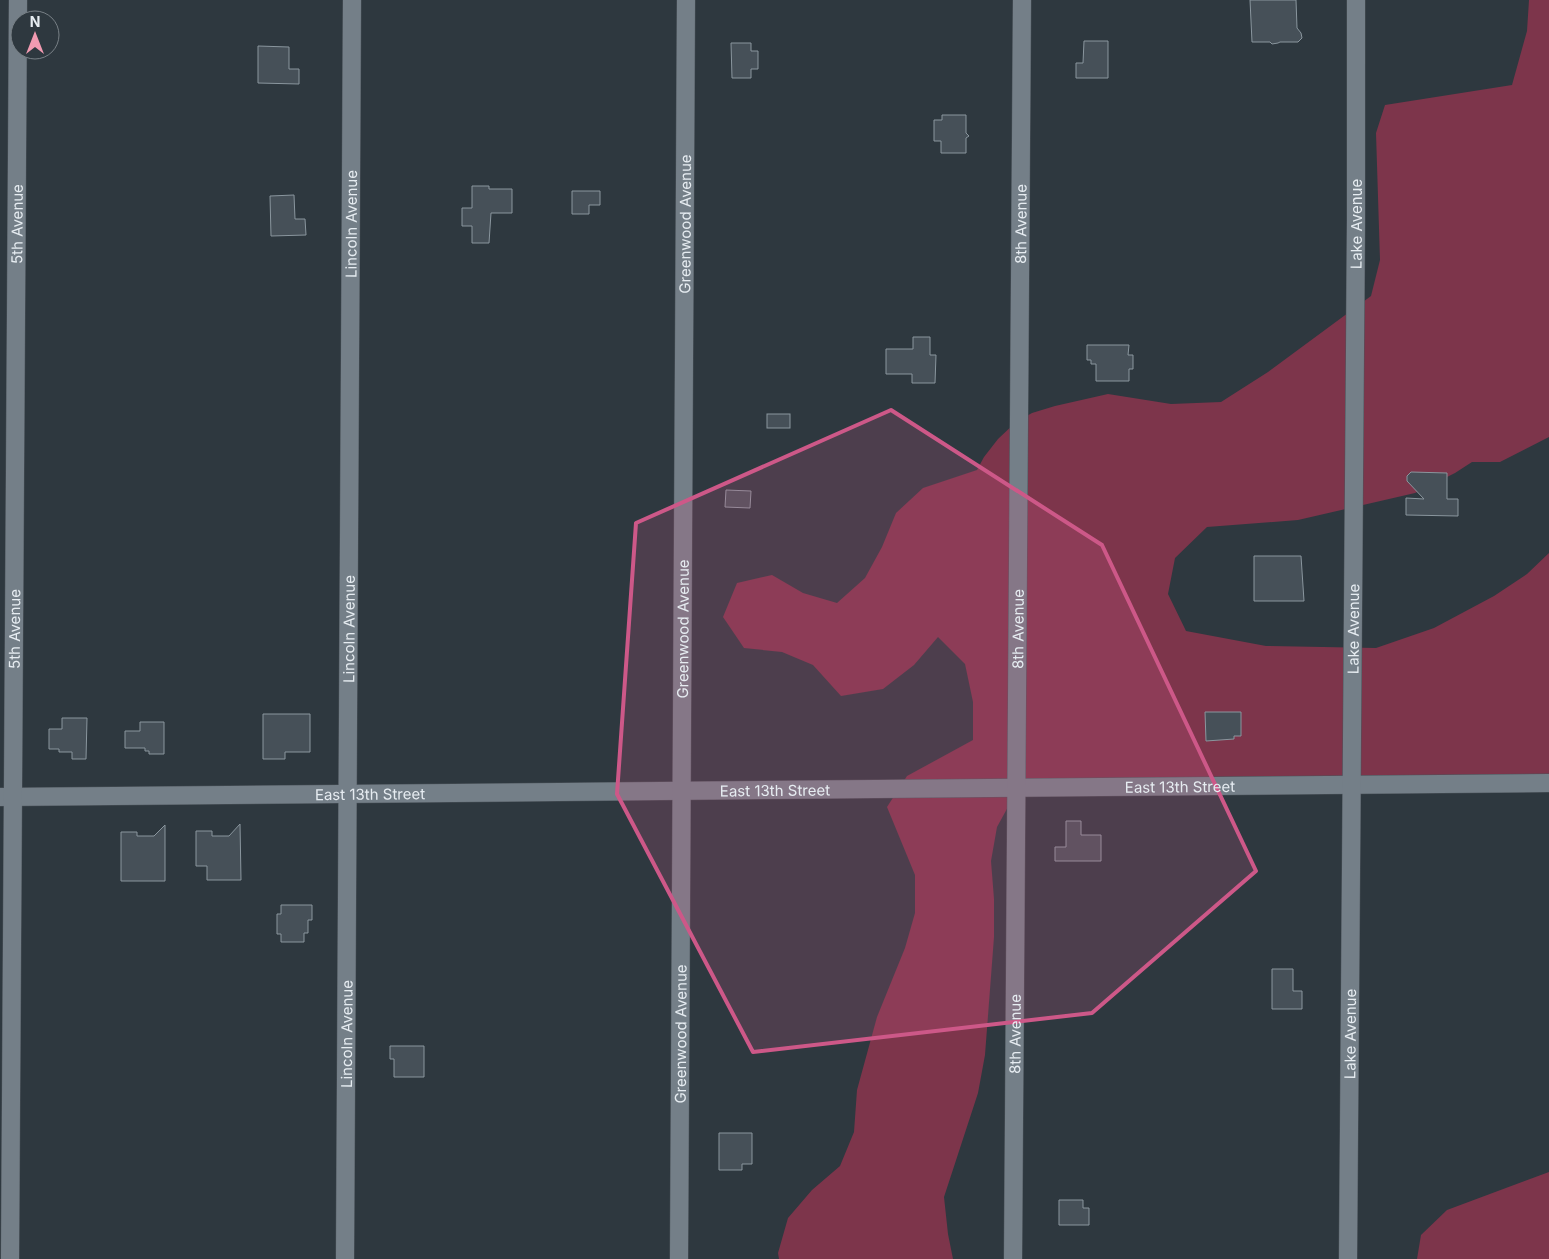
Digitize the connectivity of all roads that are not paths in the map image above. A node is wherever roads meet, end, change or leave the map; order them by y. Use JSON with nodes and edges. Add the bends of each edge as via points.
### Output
{"nodes":[{"id":1,"x":18,"y":0,"type":"edge"},
{"id":2,"x":352,"y":0,"type":"edge"},
{"id":3,"x":686,"y":0,"type":"edge"},
{"id":4,"x":1022,"y":0,"type":"edge"},
{"id":5,"x":1356,"y":0,"type":"edge"},
{"id":6,"x":1549,"y":783,"type":"edge"},
{"id":7,"x":1351,"y":785,"type":"junction"},
{"id":8,"x":1018,"y":788,"type":"junction"},
{"id":9,"x":682,"y":791,"type":"junction"},
{"id":10,"x":348,"y":794,"type":"junction"},
{"id":11,"x":6,"y":797,"type":"edge"},
{"id":12,"x":10,"y":1259,"type":"edge"},
{"id":13,"x":345,"y":1259,"type":"edge"},
{"id":14,"x":680,"y":1259,"type":"edge"},
{"id":15,"x":1013,"y":1259,"type":"edge"},
{"id":16,"x":1348,"y":1259,"type":"edge"}],
"edges":[{"from":1,"to":11,"type":"street","name":"5th Avenue"},
{"from":2,"to":10,"type":"street","name":"Lincoln Avenue"},
{"from":3,"to":9,"type":"street","name":"Greenwood Avenue"},
{"from":4,"to":8,"type":"street","name":"8th Avenue"},
{"from":5,"to":7,"type":"street","name":"Lake Avenue"},
{"from":6,"to":7,"type":"street","name":"East 13th Street"},
{"from":7,"to":8,"type":"street","name":"East 13th Street"},
{"from":7,"to":16,"type":"street","name":"Lake Avenue"},
{"from":8,"to":9,"type":"street","name":"East 13th Street"},
{"from":8,"to":15,"type":"street","name":"8th Avenue"},
{"from":9,"to":10,"type":"street","name":"East 13th Street"},
{"from":9,"to":14,"type":"street","name":"Greenwood Avenue"},
{"from":10,"to":11,"type":"street","name":"East 13th Street"},
{"from":10,"to":13,"type":"street","name":"Lincoln Avenue"},
{"from":11,"to":12,"type":"street","name":"5th Avenue"}]}
